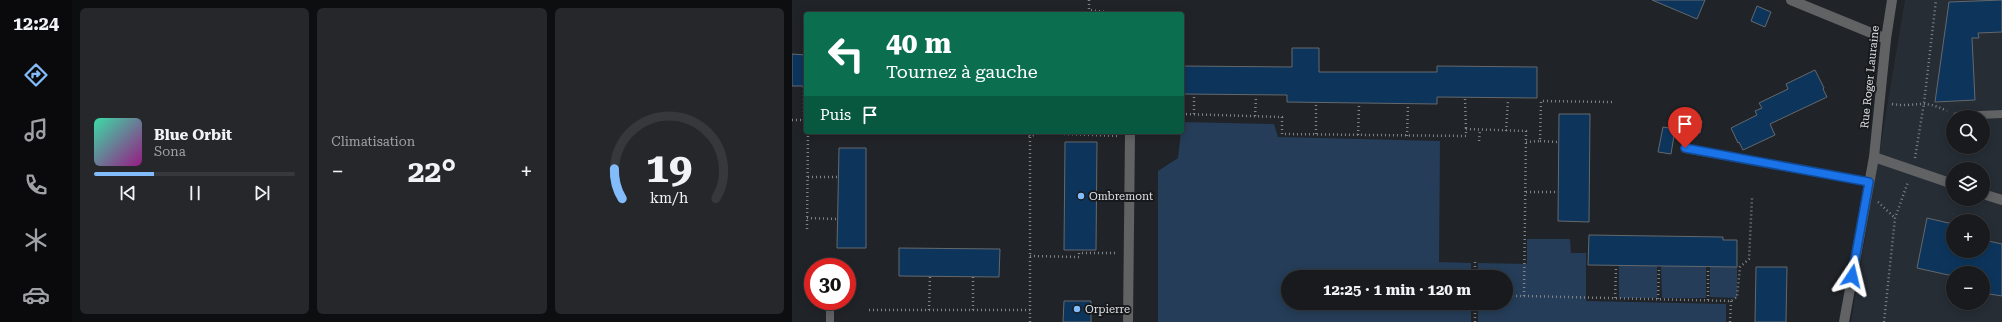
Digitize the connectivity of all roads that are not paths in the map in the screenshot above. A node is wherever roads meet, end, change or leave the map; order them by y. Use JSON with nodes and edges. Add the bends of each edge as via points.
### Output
{"nodes":[{"id":1,"x":1791,"y":0,"type":"edge"},
{"id":2,"x":1892,"y":0,"type":"edge"},
{"id":3,"x":1886,"y":39,"type":"junction"},
{"id":4,"x":2002,"y":114,"type":"edge"},
{"id":5,"x":1990,"y":115,"type":"edge"},
{"id":6,"x":1130,"y":134,"type":"edge"},
{"id":7,"x":1686,"y":140,"type":"dead end"},
{"id":8,"x":1874,"y":157,"type":"junction"},
{"id":9,"x":1869,"y":182,"type":"junction"},
{"id":10,"x":1946,"y":182,"type":"edge"},
{"id":11,"x":1990,"y":196,"type":"edge"},
{"id":12,"x":2002,"y":200,"type":"edge"},
{"id":13,"x":830,"y":310,"type":"edge"},
{"id":14,"x":830,"y":322,"type":"edge"},
{"id":15,"x":1128,"y":322,"type":"edge"},
{"id":16,"x":1844,"y":322,"type":"edge"}],
"edges":[{"from":1,"to":3,"type":"street"},
{"from":2,"to":3,"type":"street","name":"Rue Roger Lauraine"},
{"from":3,"to":8,"type":"street","name":"Rue Roger Lauraine"},
{"from":4,"to":5,"type":"lane"},
{"from":6,"to":15,"type":"street"},
{"from":7,"to":9,"type":"lane","via":[[1685,148]]},
{"from":8,"to":9,"type":"street","name":"Rue Roger Lauraine"},
{"from":8,"to":10,"type":"street"},
{"from":9,"to":16,"type":"street","name":"Rue Roger Lauraine"},
{"from":11,"to":12,"type":"street"},
{"from":13,"to":14,"type":"lane"}]}
